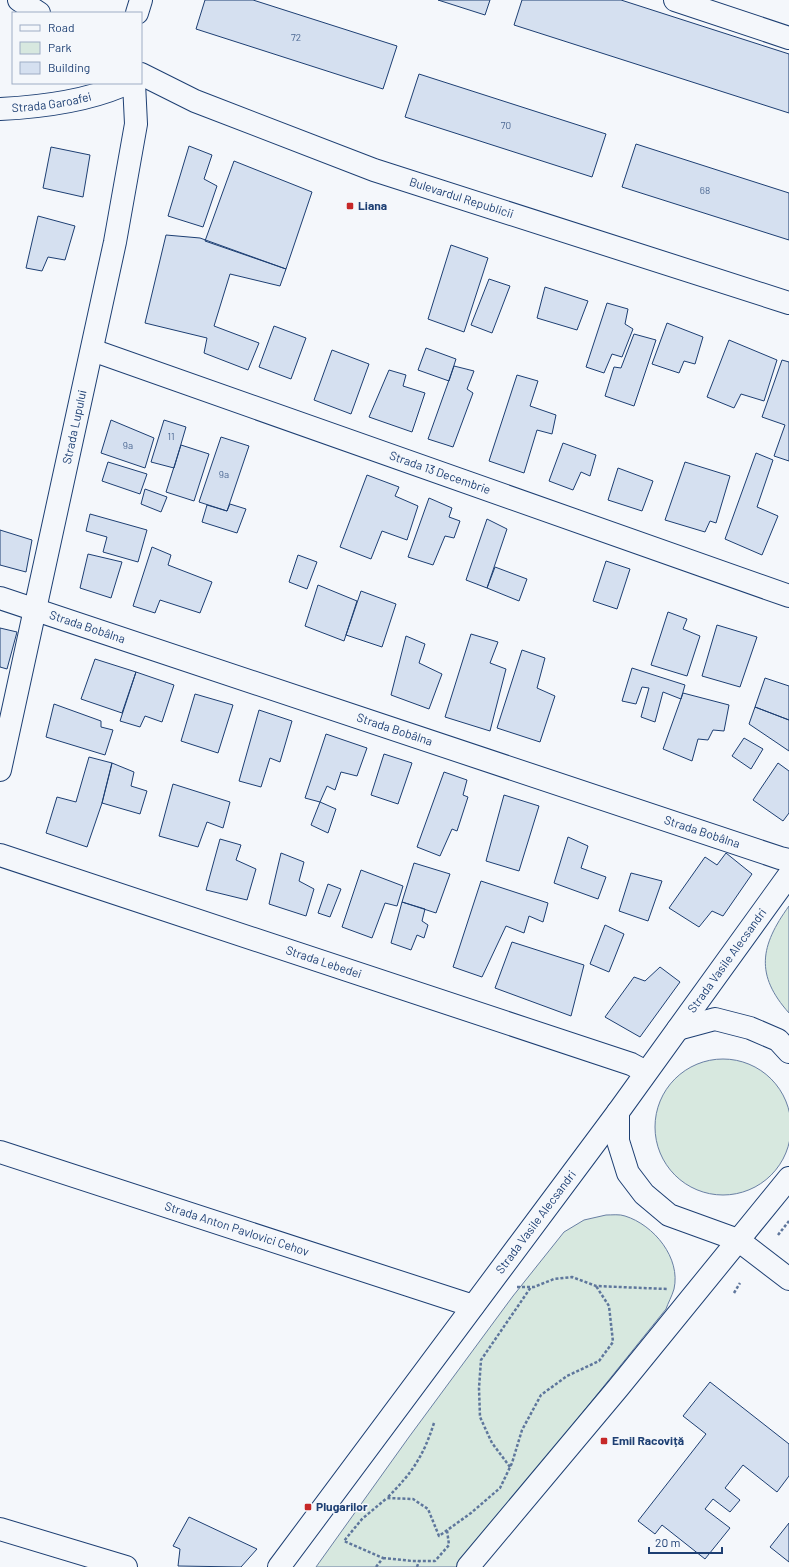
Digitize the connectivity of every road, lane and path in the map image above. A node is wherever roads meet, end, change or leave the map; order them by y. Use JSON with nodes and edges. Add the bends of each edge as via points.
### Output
{"nodes":[{"id":1,"x":19,"y":0,"type":"edge"},
{"id":2,"x":141,"y":0,"type":"edge"},
{"id":3,"x":675,"y":0,"type":"edge"},
{"id":4,"x":37,"y":12,"type":"edge"},
{"id":5,"x":137,"y":12,"type":"edge"},
{"id":6,"x":789,"y":38,"type":"edge"},
{"id":7,"x":142,"y":74,"type":"edge"},
{"id":8,"x":121,"y":84,"type":"edge"},
{"id":9,"x":134,"y":84,"type":"edge"},
{"id":10,"x":0,"y":109,"type":"edge"},
{"id":11,"x":789,"y":303,"type":"edge"},
{"id":12,"x":92,"y":350,"type":"junction"},
{"id":13,"x":789,"y":596,"type":"edge"},
{"id":14,"x":0,"y":598,"type":"edge"},
{"id":15,"x":35,"y":610,"type":"junction"},
{"id":16,"x":0,"y":770,"type":"edge"},
{"id":17,"x":0,"y":855,"type":"edge"},
{"id":18,"x":789,"y":860,"type":"edge"},
{"id":19,"x":789,"y":875,"type":"edge"},
{"id":20,"x":678,"y":1029,"type":"junction"},
{"id":21,"x":789,"y":1052,"type":"edge"},
{"id":22,"x":646,"y":1072,"type":"junction"},
{"id":23,"x":618,"y":1112,"type":"junction"},
{"id":24,"x":0,"y":1152,"type":"edge"},
{"id":25,"x":789,"y":1178,"type":"edge"},
{"id":26,"x":789,"y":1221,"type":"edge"},
{"id":27,"x":778,"y":1235,"type":"dead end"},
{"id":28,"x":738,"y":1240,"type":"junction"},
{"id":29,"x":789,"y":1279,"type":"edge"},
{"id":30,"x":740,"y":1283,"type":"dead end"},
{"id":31,"x":596,"y":1286,"type":"junction"},
{"id":32,"x":531,"y":1287,"type":"junction"},
{"id":33,"x":516,"y":1288,"type":"dead end"},
{"id":34,"x":670,"y":1289,"type":"dead end"},
{"id":35,"x":734,"y":1293,"type":"dead end"},
{"id":36,"x":473,"y":1306,"type":"junction"},
{"id":37,"x":434,"y":1423,"type":"dead end"},
{"id":38,"x":510,"y":1467,"type":"junction"},
{"id":39,"x":387,"y":1498,"type":"junction"},
{"id":40,"x":0,"y":1529,"type":"edge"},
{"id":41,"x":447,"y":1530,"type":"junction"},
{"id":42,"x":383,"y":1558,"type":"junction"},
{"id":43,"x":420,"y":1561,"type":"junction"},
{"id":44,"x":126,"y":1567,"type":"edge"},
{"id":45,"x":279,"y":1567,"type":"edge"},
{"id":46,"x":376,"y":1567,"type":"edge"},
{"id":47,"x":417,"y":1567,"type":"edge"},
{"id":48,"x":468,"y":1567,"type":"edge"}],
"edges":[{"from":1,"to":4,"type":"street"},
{"from":2,"to":5,"type":"street"},
{"from":3,"to":6,"type":"street"},
{"from":7,"to":11,"type":"street","name":"Bulevardul Republicii","via":[[195,101],[374,170]]},
{"from":8,"to":10,"type":"street","name":"Strada Garoafei","via":[[99,95],[73,101]]},
{"from":9,"to":12,"type":"street","name":"Strada Lupului","via":[[136,124]]},
{"from":12,"to":13,"type":"street","name":"Strada 13 Decembrie"},
{"from":12,"to":15,"type":"street","name":"Strada Lupului"},
{"from":14,"to":15,"type":"street","name":"Strada Bobâlna"},
{"from":15,"to":16,"type":"street","name":"Strada Lupului"},
{"from":15,"to":18,"type":"street","name":"Strada Bobâlna"},
{"from":17,"to":22,"type":"street","name":"Strada Lebedei","via":[[631,1064]]},
{"from":19,"to":20,"type":"street","name":"Strada Vasile Alecsandri"},
{"from":20,"to":21,"type":"street","via":[[715,1019],[750,1028],[778,1040]]},
{"from":20,"to":22,"type":"street","name":"Strada Vasile Alecsandri"},
{"from":22,"to":23,"type":"street","name":"Strada Vasile Alecsandri"},
{"from":23,"to":28,"type":"street","via":[[618,1141],[628,1173],[644,1194],[668,1215]]},
{"from":23,"to":36,"type":"street","name":"Strada Vasile Alecsandri"},
{"from":24,"to":36,"type":"street","name":"Strada Anton Pavlovici Cehov"},
{"from":25,"to":28,"type":"street"},
{"from":26,"to":27,"type":"path"},
{"from":28,"to":29,"type":"street"},
{"from":28,"to":48,"type":"street"},
{"from":30,"to":35,"type":"path"},
{"from":31,"to":32,"type":"path","via":[[572,1277],[554,1279]]},
{"from":31,"to":34,"type":"path"},
{"from":31,"to":38,"type":"path","via":[[609,1306],[613,1342],[599,1361],[567,1376],[542,1395],[522,1430]]},
{"from":32,"to":33,"type":"path"},
{"from":32,"to":38,"type":"path","via":[[481,1360],[480,1417],[492,1443]]},
{"from":36,"to":45,"type":"street","name":"Strada Vasile Alecsandri"},
{"from":37,"to":39,"type":"path","via":[[426,1446],[407,1478]]},
{"from":38,"to":41,"type":"path","via":[[500,1488]]},
{"from":39,"to":41,"type":"path","via":[[413,1499],[428,1509],[439,1536]]},
{"from":39,"to":42,"type":"path","via":[[362,1519],[344,1541]]},
{"from":40,"to":44,"type":"street"},
{"from":41,"to":43,"type":"path","via":[[448,1545],[435,1561]]},
{"from":42,"to":43,"type":"path"},
{"from":42,"to":46,"type":"path"},
{"from":43,"to":47,"type":"path"}]}
